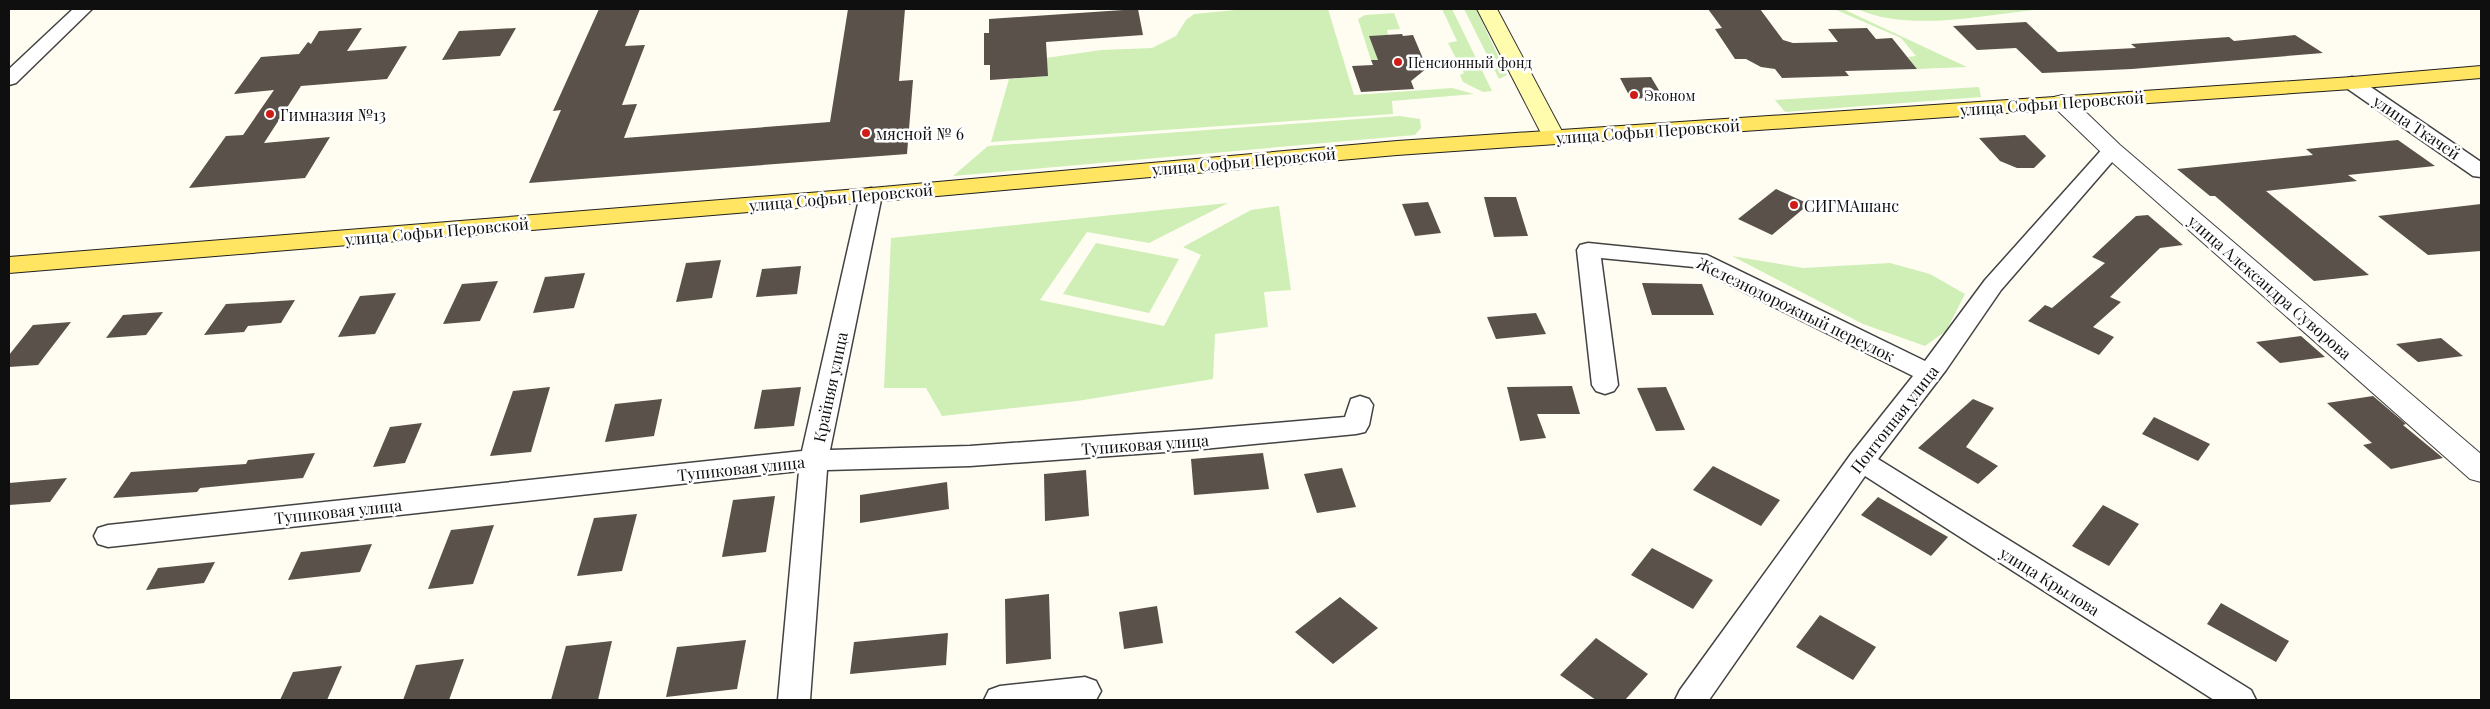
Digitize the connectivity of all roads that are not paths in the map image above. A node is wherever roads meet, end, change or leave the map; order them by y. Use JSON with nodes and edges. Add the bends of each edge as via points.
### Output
{"nodes":[{"id":1,"x":83,"y":9,"type":"edge"},
{"id":2,"x":1487,"y":9,"type":"edge"},
{"id":3,"x":2481,"y":72,"type":"edge"},
{"id":4,"x":9,"y":80,"type":"edge"},
{"id":5,"x":2352,"y":83,"type":"junction"},
{"id":6,"x":2062,"y":102,"type":"junction"},
{"id":7,"x":1554,"y":137,"type":"junction"},
{"id":8,"x":2112,"y":150,"type":"junction"},
{"id":9,"x":2481,"y":171,"type":"edge"},
{"id":10,"x":871,"y":195,"type":"junction"},
{"id":11,"x":9,"y":265,"type":"edge"},
{"id":12,"x":1928,"y":373,"type":"junction"},
{"id":13,"x":1605,"y":385,"type":"dead end"},
{"id":14,"x":1360,"y":406,"type":"dead end"},
{"id":15,"x":814,"y":460,"type":"junction"},
{"id":16,"x":1861,"y":461,"type":"junction"},
{"id":17,"x":2481,"y":471,"type":"edge"},
{"id":18,"x":108,"y":536,"type":"dead end"},
{"id":19,"x":1085,"y":691,"type":"dead end"},
{"id":20,"x":794,"y":700,"type":"edge"},
{"id":21,"x":1000,"y":700,"type":"edge"},
{"id":22,"x":1690,"y":700,"type":"edge"},
{"id":23,"x":2240,"y":700,"type":"edge"}],
"edges":[{"from":1,"to":4,"type":"street"},
{"from":2,"to":7,"type":"main road"},
{"from":3,"to":5,"type":"main road","name":"улица Софьи Перовской"},
{"from":5,"to":6,"type":"main road","name":"улица Софьи Перовской"},
{"from":5,"to":9,"type":"street","name":"улица Ткачей"},
{"from":6,"to":7,"type":"main road","name":"улица Софьи Перовской"},
{"from":6,"to":8,"type":"street","name":"улица Александра Суворова"},
{"from":7,"to":10,"type":"main road","name":"улица Софьи Перовской"},
{"from":8,"to":12,"type":"street","name":"Понтонная улица","via":[[1993,285]]},
{"from":8,"to":17,"type":"street","name":"улица Александра Суворова"},
{"from":10,"to":11,"type":"main road","name":"улица Софьи Перовской"},
{"from":10,"to":15,"type":"street","name":"Крайняя улица"},
{"from":12,"to":13,"type":"street","name":"Железнодорожный переулок","via":[[1699,260],[1588,250]]},
{"from":12,"to":16,"type":"street","name":"Понтонная улица"},
{"from":14,"to":15,"type":"street","name":"Тупиковая улица","via":[[1356,425],[970,456]]},
{"from":15,"to":18,"type":"street","name":"Тупиковая улица"},
{"from":15,"to":20,"type":"street","name":"Крайняя улица"},
{"from":16,"to":22,"type":"street","name":"Понтонная улица"},
{"from":16,"to":23,"type":"street","name":"улица Крылова"},
{"from":19,"to":21,"type":"street"}]}
